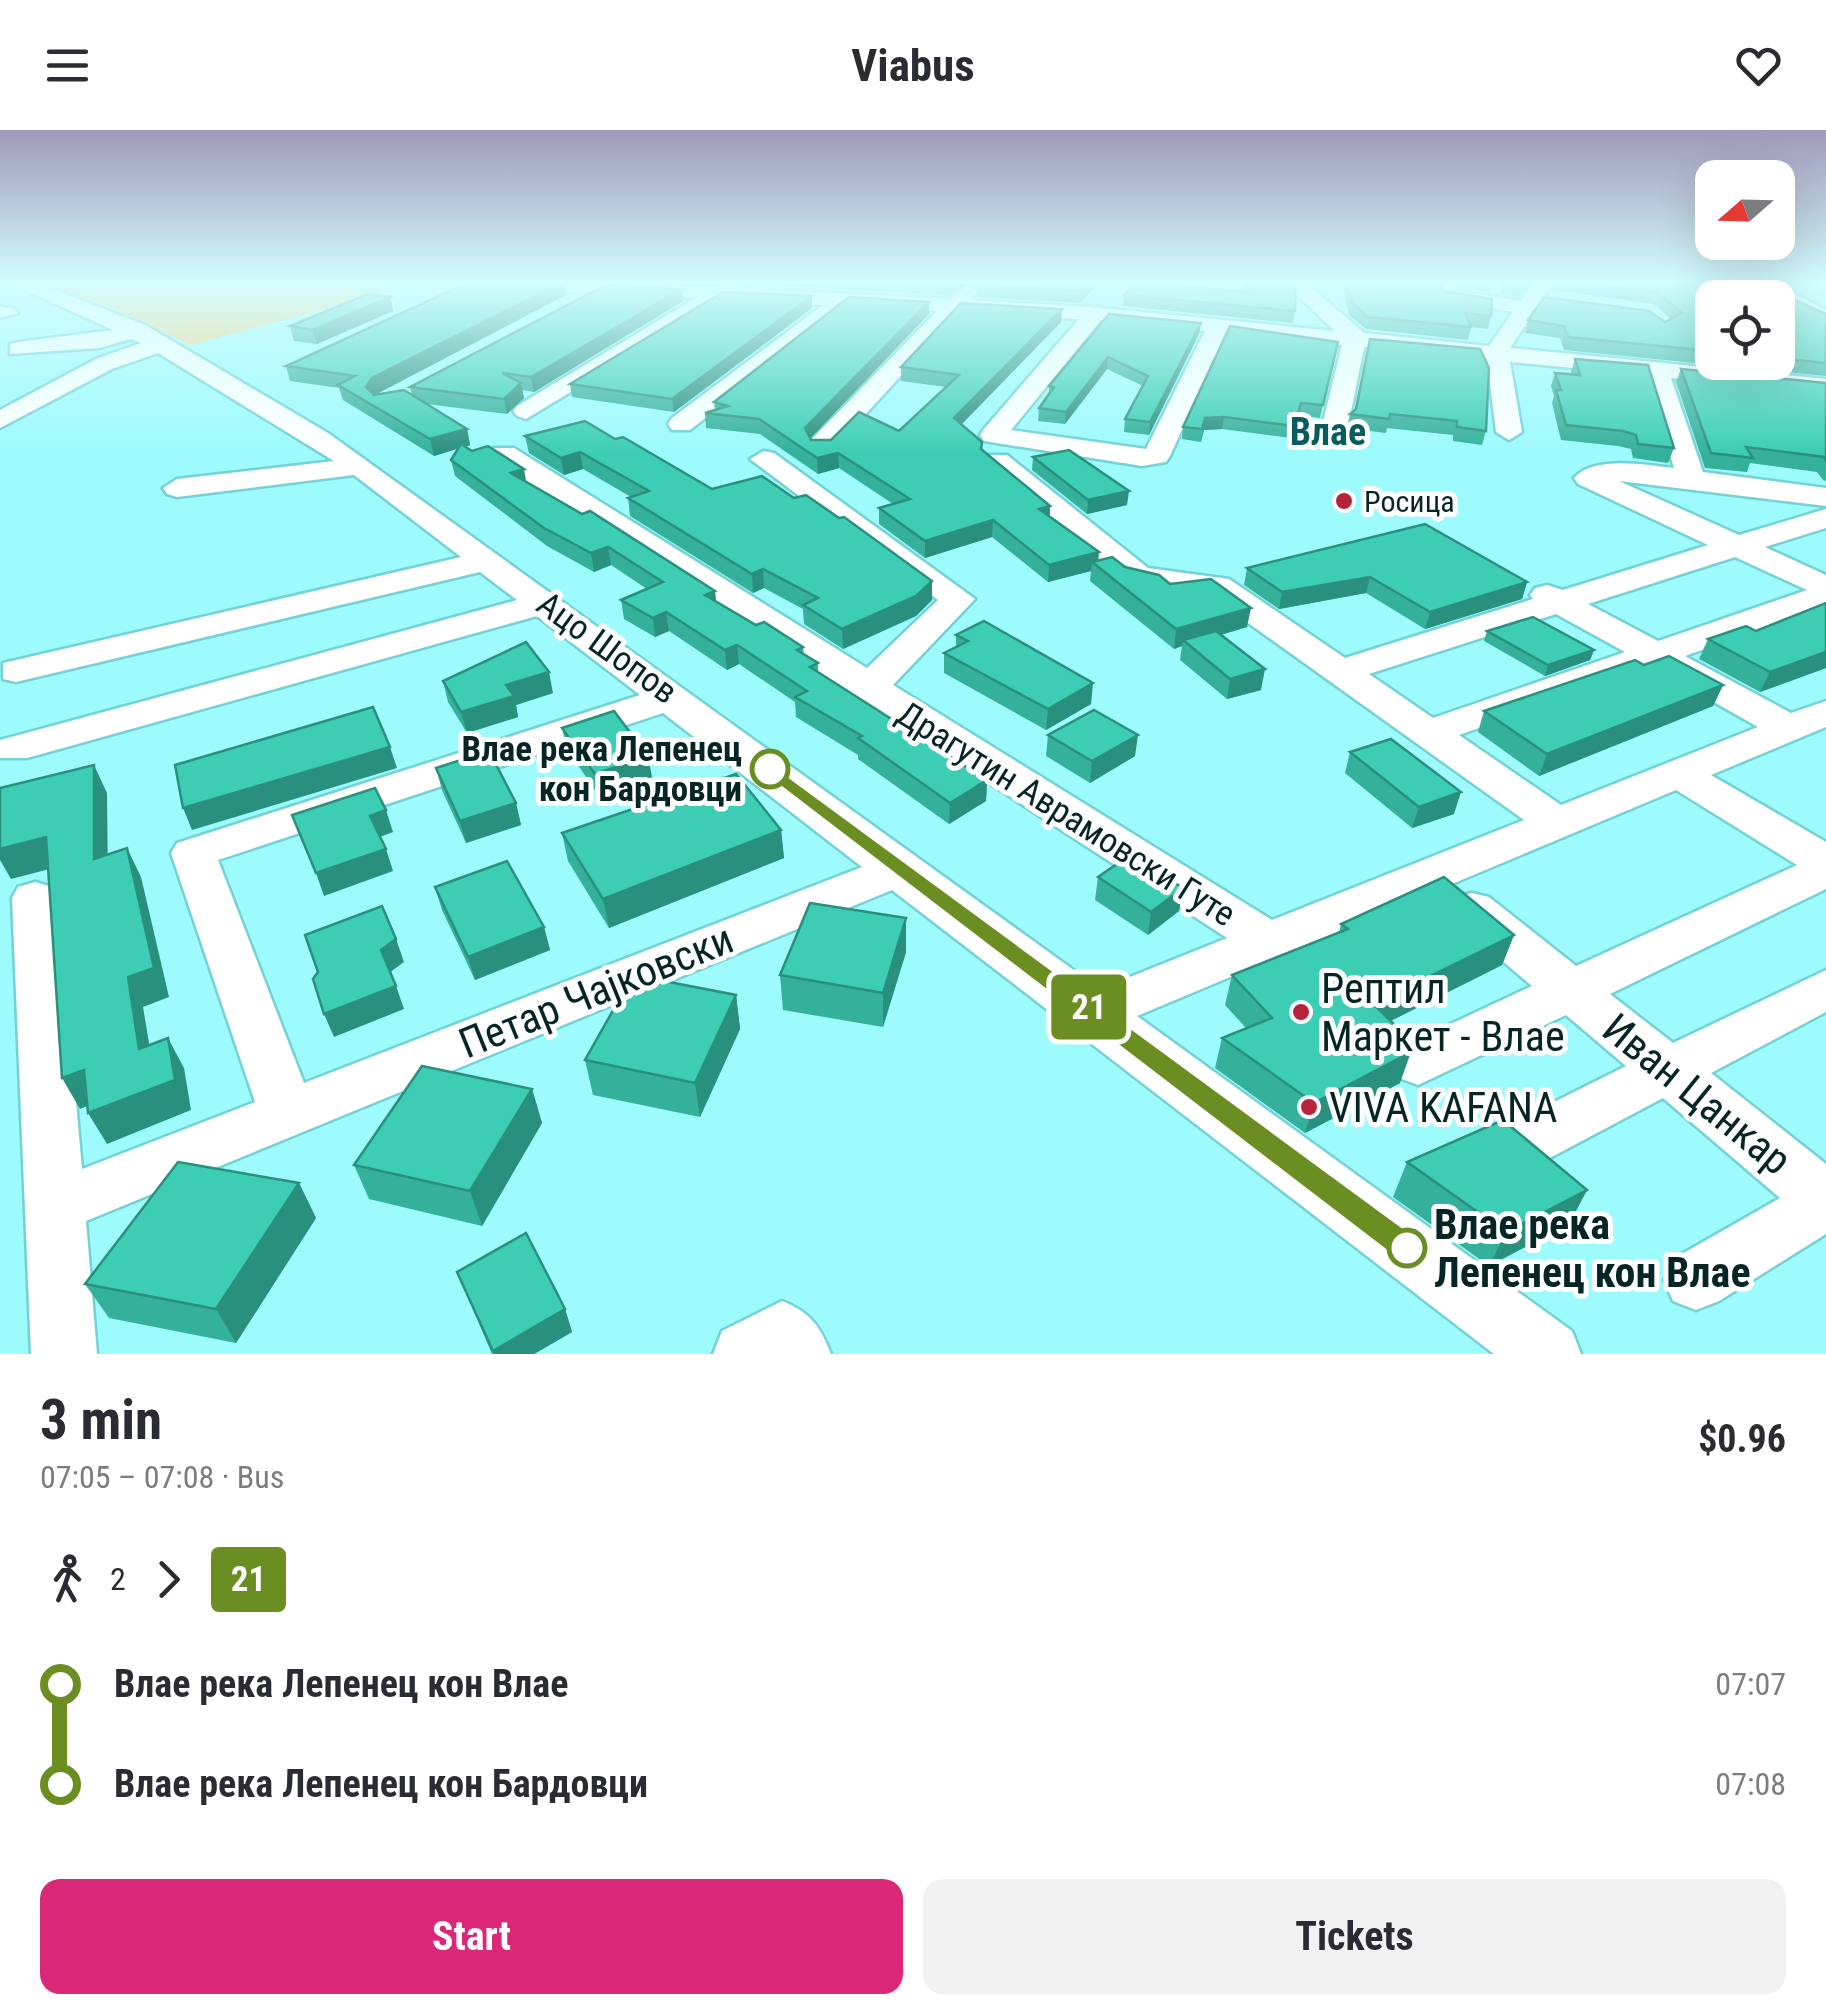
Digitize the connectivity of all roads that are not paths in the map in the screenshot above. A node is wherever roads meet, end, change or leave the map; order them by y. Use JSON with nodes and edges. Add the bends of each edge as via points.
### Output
{"nodes":[{"id":1,"x":108,"y":340,"type":"edge"},
{"id":2,"x":144,"y":340,"type":"edge"},
{"id":3,"x":160,"y":340,"type":"edge"},
{"id":4,"x":643,"y":340,"type":"edge"},
{"id":5,"x":791,"y":340,"type":"edge"},
{"id":6,"x":922,"y":340,"type":"edge"},
{"id":7,"x":1073,"y":340,"type":"edge"},
{"id":8,"x":1211,"y":340,"type":"edge"},
{"id":9,"x":1354,"y":340,"type":"edge"},
{"id":10,"x":1387,"y":340,"type":"edge"},
{"id":11,"x":1505,"y":340,"type":"edge"},
{"id":12,"x":18,"y":348,"type":"dead end"},
{"id":13,"x":1497,"y":351,"type":"junction"},
{"id":14,"x":1656,"y":368,"type":"junction"},
{"id":15,"x":1822,"y":390,"type":"edge"},
{"id":16,"x":526,"y":411,"type":"dead end"},
{"id":17,"x":0,"y":420,"type":"edge"},
{"id":18,"x":1336,"y":422,"type":"dead end"},
{"id":19,"x":681,"y":424,"type":"dead end"},
{"id":20,"x":1509,"y":432,"type":"dead end"},
{"id":21,"x":822,"y":445,"type":"edge"},
{"id":22,"x":504,"y":454,"type":"edge"},
{"id":23,"x":764,"y":459,"type":"dead end"},
{"id":24,"x":996,"y":460,"type":"edge"},
{"id":25,"x":360,"y":466,"type":"junction"},
{"id":26,"x":1691,"y":479,"type":"junction"},
{"id":27,"x":176,"y":488,"type":"dead end"},
{"id":28,"x":1826,"y":497,"type":"edge"},
{"id":29,"x":1826,"y":518,"type":"edge"},
{"id":30,"x":1740,"y":547,"type":"junction"},
{"id":31,"x":488,"y":560,"type":"junction"},
{"id":32,"x":1518,"y":579,"type":"edge"},
{"id":33,"x":1826,"y":591,"type":"edge"},
{"id":34,"x":1561,"y":603,"type":"junction"},
{"id":35,"x":546,"y":604,"type":"junction"},
{"id":36,"x":1655,"y":655,"type":"junction"},
{"id":37,"x":16,"y":670,"type":"dead end"},
{"id":38,"x":1340,"y":671,"type":"junction"},
{"id":39,"x":867,"y":688,"type":"junction"},
{"id":40,"x":673,"y":697,"type":"junction"},
{"id":41,"x":1807,"y":721,"type":"edge"},
{"id":42,"x":1427,"y":732,"type":"junction"},
{"id":43,"x":13,"y":749,"type":"dead end"},
{"id":44,"x":1678,"y":774,"type":"junction"},
{"id":45,"x":1557,"y":822,"type":"junction"},
{"id":46,"x":1826,"y":862,"type":"edge"},
{"id":47,"x":903,"y":868,"type":"junction"},
{"id":48,"x":1826,"y":870,"type":"edge"},
{"id":49,"x":1430,"y":874,"type":"junction"},
{"id":50,"x":34,"y":898,"type":"dead end"},
{"id":51,"x":1265,"y":939,"type":"junction"},
{"id":52,"x":1826,"y":989,"type":"edge"},
{"id":53,"x":1572,"y":991,"type":"junction"},
{"id":54,"x":1095,"y":1012,"type":"junction"},
{"id":55,"x":1418,"y":1064,"type":"dead end"},
{"id":56,"x":1669,"y":1070,"type":"junction"},
{"id":57,"x":288,"y":1115,"type":"junction"},
{"id":58,"x":1526,"y":1144,"type":"edge"},
{"id":59,"x":1826,"y":1201,"type":"edge"},
{"id":60,"x":56,"y":1206,"type":"junction"},
{"id":61,"x":1696,"y":1280,"type":"dead end"},
{"id":62,"x":64,"y":1354,"type":"edge"},
{"id":63,"x":746,"y":1354,"type":"edge"},
{"id":64,"x":798,"y":1354,"type":"edge"},
{"id":65,"x":1548,"y":1354,"type":"edge"}],
"edges":[{"from":1,"to":12,"type":"street"},
{"from":2,"to":17,"type":"street"},
{"from":3,"to":25,"type":"street","name":"Ацо Шопов","via":[[255,385]]},
{"from":4,"to":16,"type":"street"},
{"from":5,"to":19,"type":"street"},
{"from":6,"to":21,"type":"street"},
{"from":7,"to":8,"type":"street","via":[[993,436],[1156,456]]},
{"from":9,"to":18,"type":"street"},
{"from":10,"to":13,"type":"street"},
{"from":11,"to":13,"type":"street"},
{"from":13,"to":14,"type":"street"},
{"from":13,"to":20,"type":"street"},
{"from":14,"to":15,"type":"street"},
{"from":14,"to":26,"type":"street"},
{"from":22,"to":39,"type":"street","name":"Драгутин Аврамовски Гуте"},
{"from":23,"to":39,"type":"street","name":"Драгутин Аврамовски Гуте","via":[[958,598]]},
{"from":24,"to":38,"type":"street","via":[[1136,575],[1217,586]]},
{"from":25,"to":27,"type":"street"},
{"from":25,"to":31,"type":"street","name":"Ацо Шопов"},
{"from":26,"to":28,"type":"street"},
{"from":26,"to":30,"type":"street","via":[[1631,471],[1588,478]]},
{"from":29,"to":30,"type":"street"},
{"from":30,"to":33,"type":"street"},
{"from":30,"to":34,"type":"street"},
{"from":31,"to":35,"type":"street","name":"Ацо Шопов"},
{"from":31,"to":37,"type":"street"},
{"from":32,"to":34,"type":"street"},
{"from":33,"to":36,"type":"street"},
{"from":34,"to":36,"type":"street"},
{"from":34,"to":38,"type":"street"},
{"from":35,"to":40,"type":"street","name":"Ацо Шопов"},
{"from":35,"to":43,"type":"street"},
{"from":36,"to":41,"type":"street"},
{"from":36,"to":42,"type":"street"},
{"from":38,"to":42,"type":"street"},
{"from":39,"to":51,"type":"street","name":"Драгутин Аврамовски Гуте"},
{"from":40,"to":47,"type":"street","name":"Ацо Шопов"},
{"from":40,"to":57,"type":"street","via":[[193,853]]},
{"from":41,"to":44,"type":"street"},
{"from":42,"to":45,"type":"street"},
{"from":44,"to":45,"type":"street"},
{"from":44,"to":46,"type":"street"},
{"from":45,"to":49,"type":"street"},
{"from":47,"to":54,"type":"street","name":"Ацо Шопов"},
{"from":47,"to":57,"type":"street","name":"Петар Чајковски"},
{"from":48,"to":53,"type":"street"},
{"from":49,"to":51,"type":"street"},
{"from":49,"to":53,"type":"street","name":"Иван Цанкар"},
{"from":50,"to":60,"type":"street"},
{"from":51,"to":54,"type":"street"},
{"from":52,"to":56,"type":"street"},
{"from":53,"to":55,"type":"street"},
{"from":53,"to":56,"type":"street","name":"Иван Цанкар"},
{"from":54,"to":65,"type":"street","name":"Ацо Шопов"},
{"from":56,"to":58,"type":"street"},
{"from":56,"to":59,"type":"street","name":"Иван Цанкар"},
{"from":57,"to":60,"type":"street","name":"Петар Чајковски"},
{"from":59,"to":61,"type":"street"},
{"from":60,"to":62,"type":"street"},
{"from":63,"to":64,"type":"street","via":[[782,1333]]}]}
